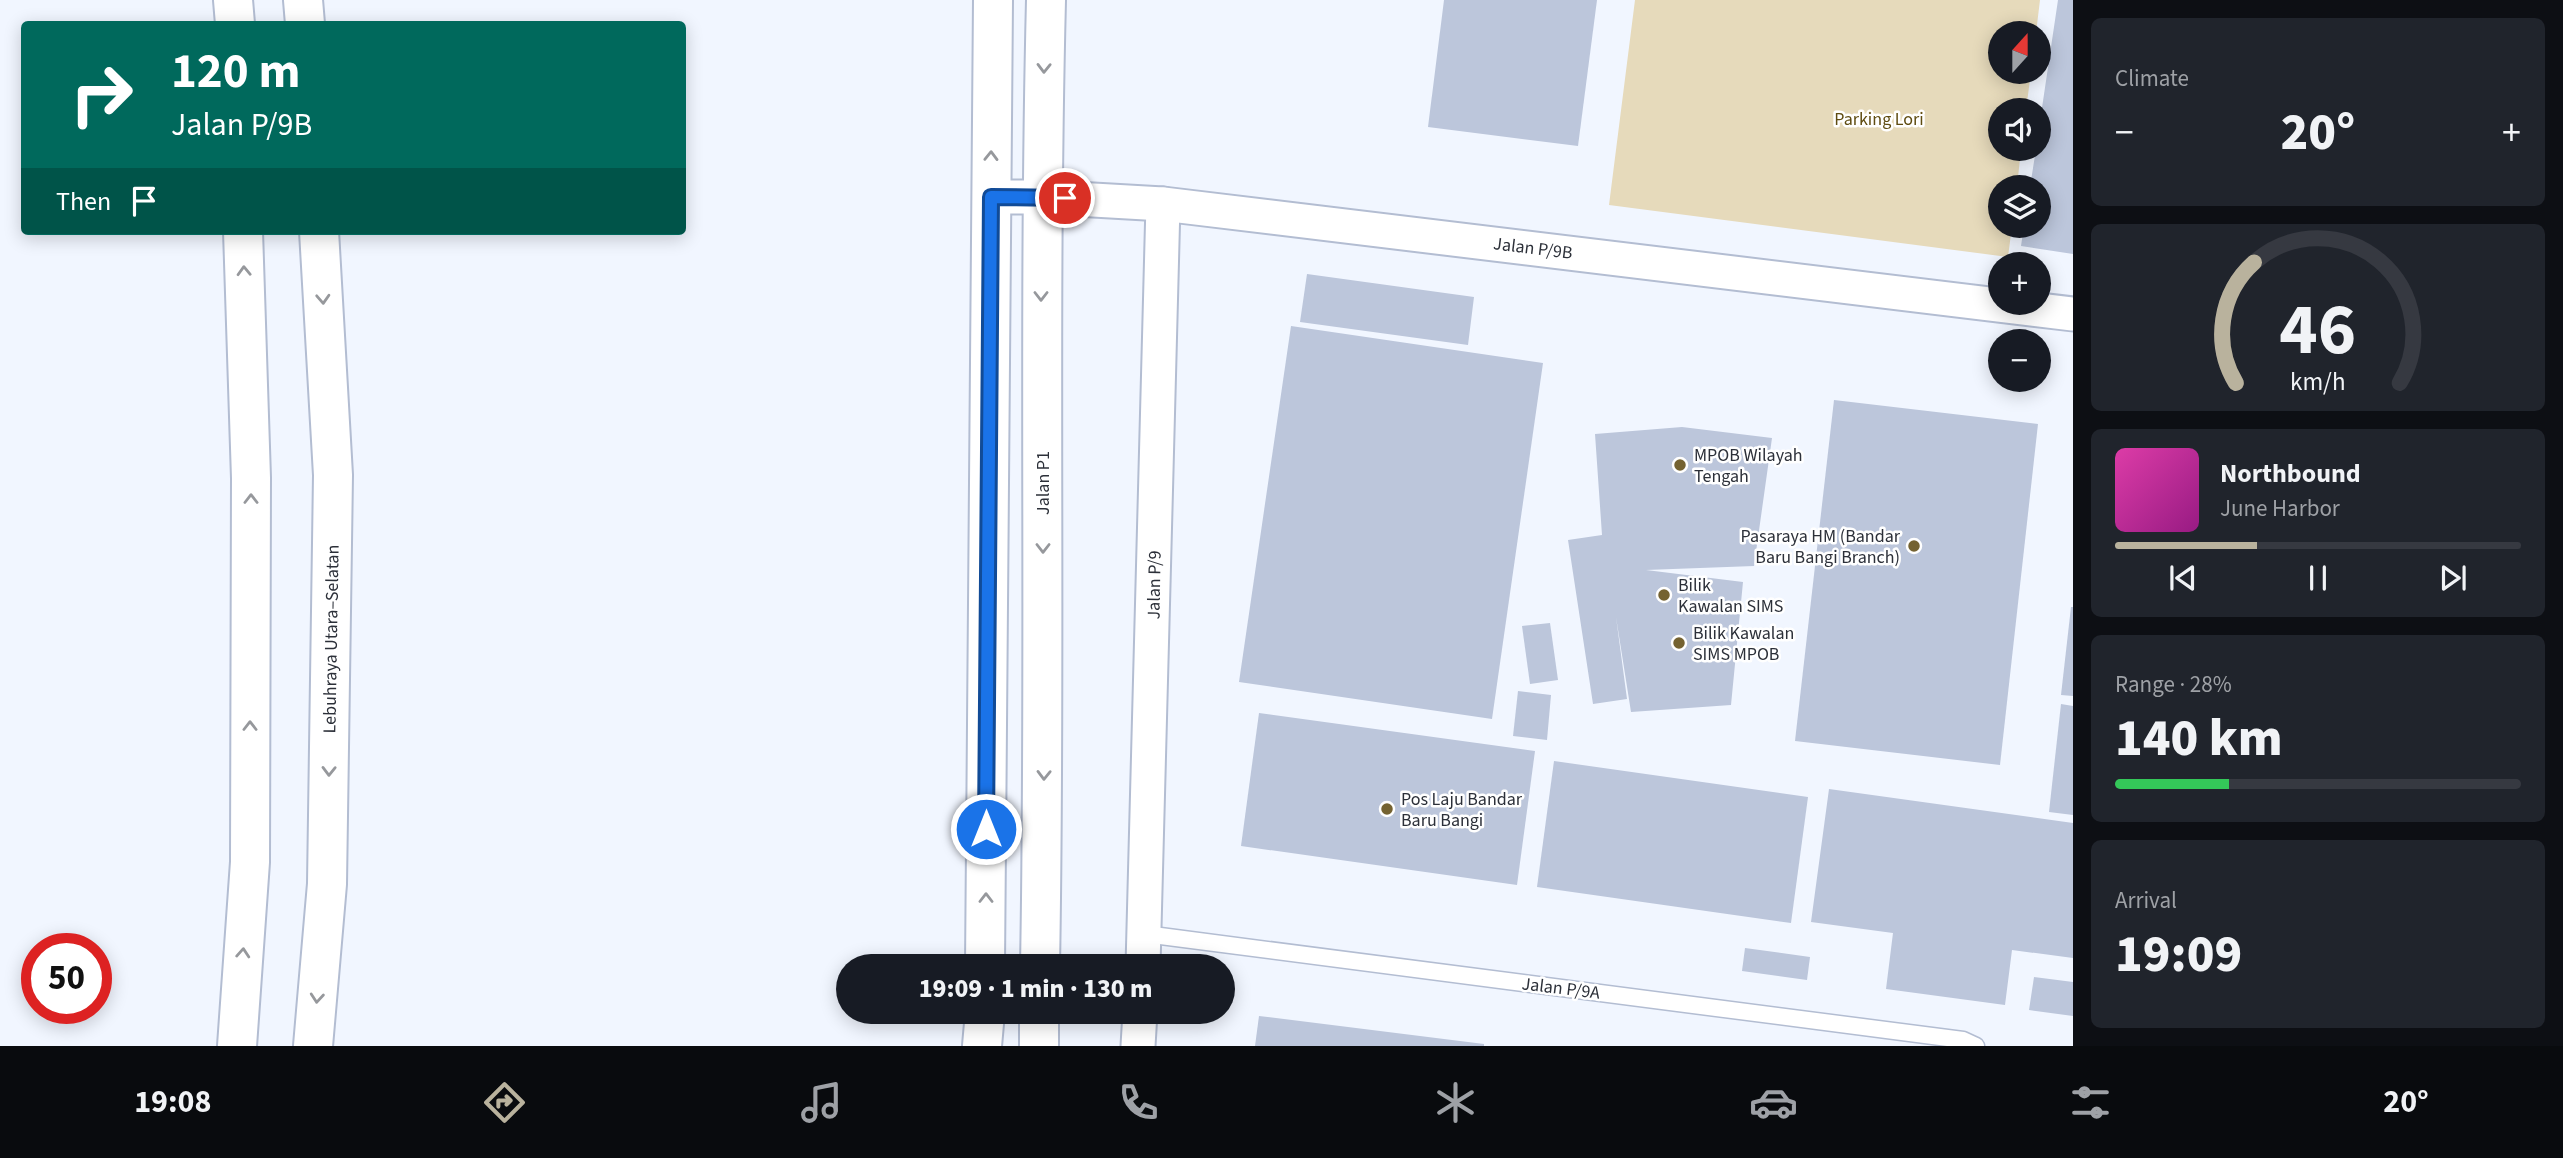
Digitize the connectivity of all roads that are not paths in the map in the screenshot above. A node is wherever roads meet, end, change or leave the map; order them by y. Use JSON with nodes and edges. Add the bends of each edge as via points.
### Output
{"nodes":[{"id":1,"x":233,"y":0,"type":"edge"},
{"id":2,"x":303,"y":0,"type":"edge"},
{"id":3,"x":993,"y":0,"type":"edge"},
{"id":4,"x":1046,"y":0,"type":"edge"},
{"id":5,"x":235,"y":21,"type":"edge"},
{"id":6,"x":305,"y":21,"type":"edge"},
{"id":7,"x":991,"y":197,"type":"junction"},
{"id":8,"x":1041,"y":197,"type":"junction"},
{"id":9,"x":1163,"y":204,"type":"junction"},
{"id":10,"x":243,"y":235,"type":"edge"},
{"id":11,"x":318,"y":235,"type":"edge"},
{"id":12,"x":2073,"y":314,"type":"edge"},
{"id":13,"x":1144,"y":950,"type":"edge"},
{"id":14,"x":985,"y":954,"type":"edge"},
{"id":15,"x":1040,"y":954,"type":"edge"},
{"id":16,"x":984,"y":1024,"type":"edge"},
{"id":17,"x":1039,"y":1024,"type":"edge"},
{"id":18,"x":1139,"y":1024,"type":"edge"},
{"id":19,"x":237,"y":1046,"type":"edge"},
{"id":20,"x":313,"y":1046,"type":"edge"},
{"id":21,"x":982,"y":1046,"type":"edge"},
{"id":22,"x":1039,"y":1046,"type":"edge"},
{"id":23,"x":1138,"y":1046,"type":"edge"},
{"id":24,"x":1976,"y":1046,"type":"edge"}],
"edges":[{"from":1,"to":5,"type":"main road"},
{"from":2,"to":6,"type":"main road"},
{"from":7,"to":3,"type":"main road","one_way":true},
{"from":4,"to":8,"type":"main road","name":"Jalan P1","one_way":true},
{"from":7,"to":8,"type":"street","name":"Jalan P/9B"},
{"from":14,"to":7,"type":"main road","one_way":true},
{"from":8,"to":9,"type":"street","name":"Jalan P/9B"},
{"from":8,"to":15,"type":"main road","name":"Jalan P1","one_way":true,"via":[[1044,721]]},
{"from":9,"to":12,"type":"street","name":"Jalan P/9B"},
{"from":9,"to":13,"type":"street","name":"Jalan P/9"},
{"from":19,"to":10,"type":"main road","one_way":true,"via":[[250,848],[251,478]]},
{"from":11,"to":20,"type":"main road","name":"Lebuhraya Utara–Selatan","one_way":true,"via":[[333,475],[327,884]]},
{"from":13,"to":24,"type":"lane","name":"Jalan P/9A","via":[[1963,1040]]},
{"from":16,"to":21,"type":"main road"},
{"from":17,"to":22,"type":"main road"},
{"from":18,"to":23,"type":"street"}]}
